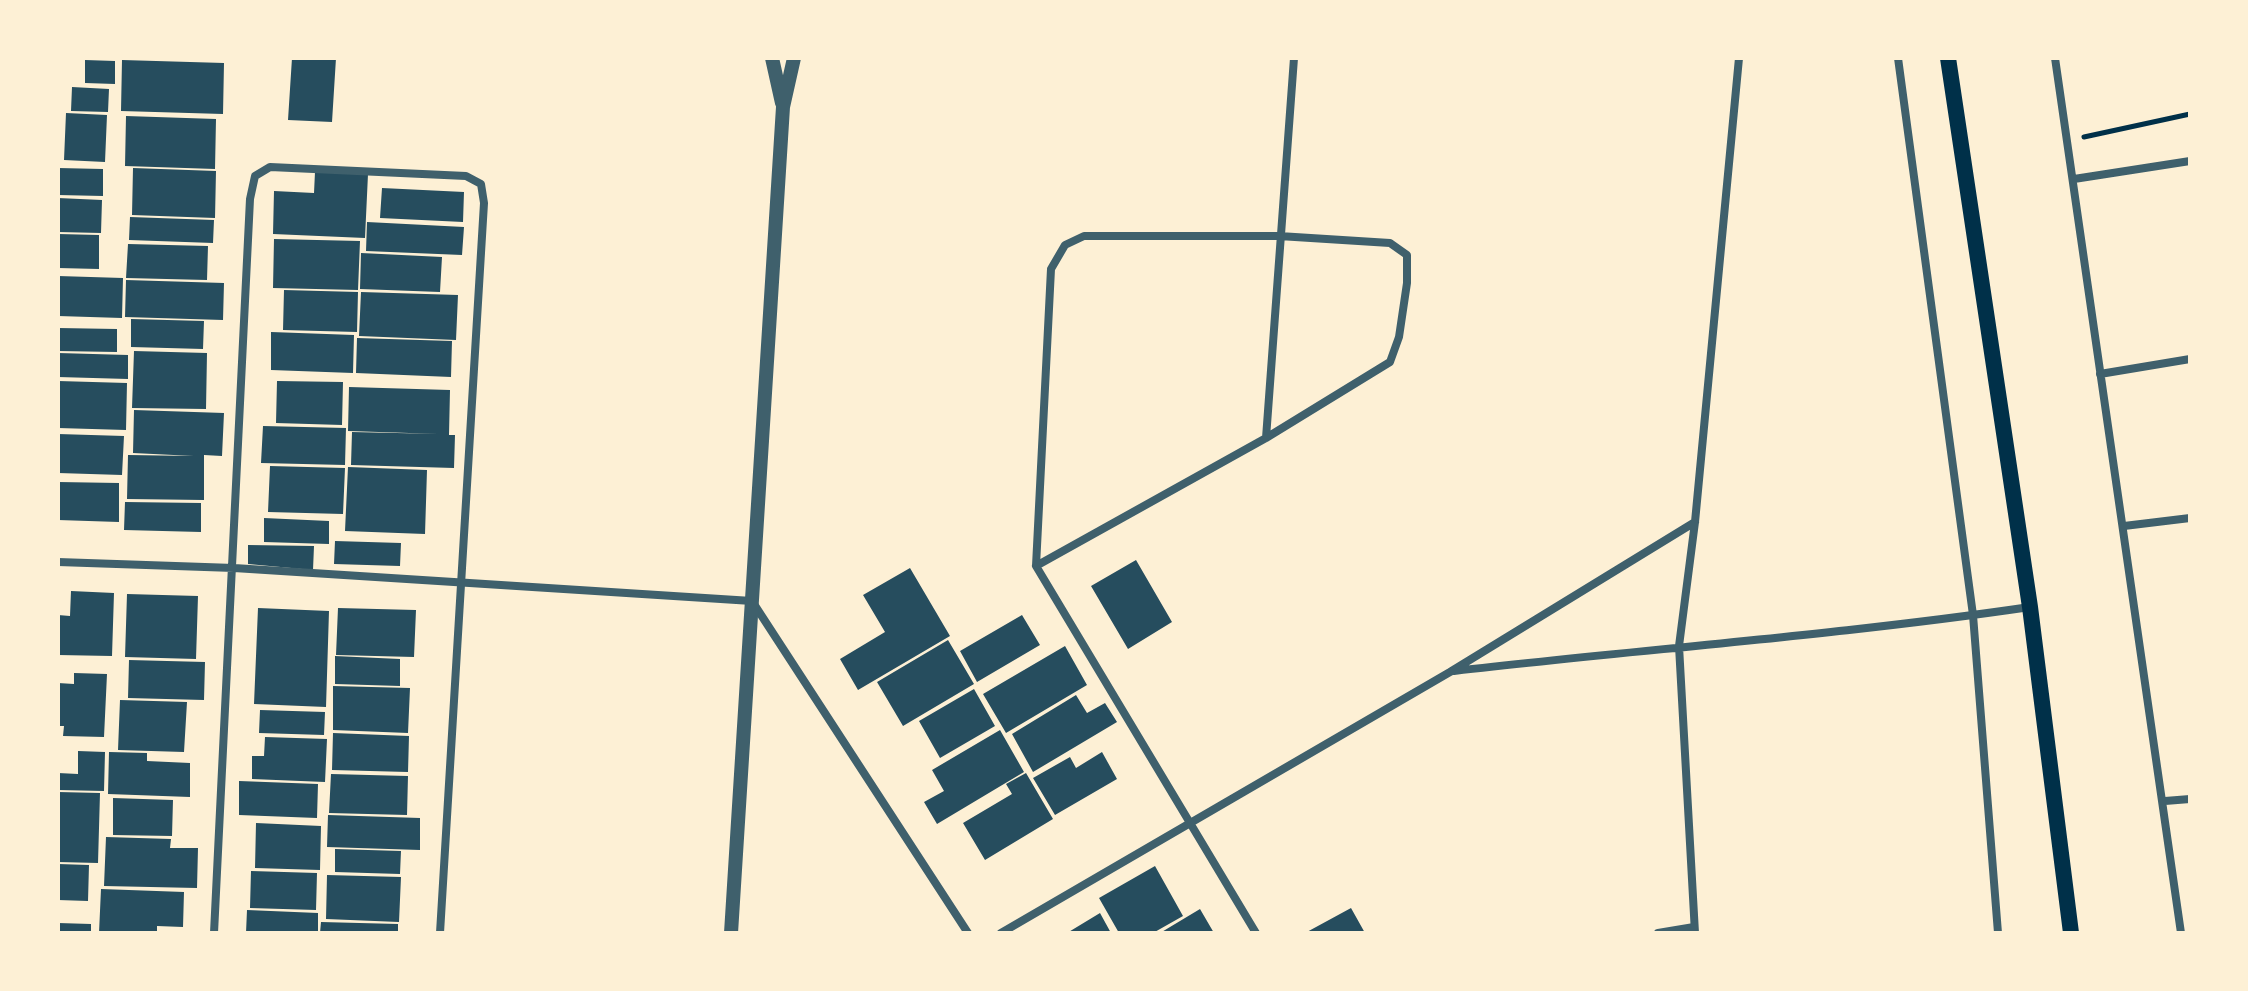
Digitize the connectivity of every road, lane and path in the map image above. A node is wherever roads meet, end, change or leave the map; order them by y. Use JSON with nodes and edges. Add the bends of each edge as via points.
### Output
{"nodes":[{"id":1,"x":772,"y":58,"type":"edge"},
{"id":2,"x":794,"y":58,"type":"edge"},
{"id":3,"x":1294,"y":58,"type":"edge"},
{"id":4,"x":1739,"y":58,"type":"edge"},
{"id":5,"x":1898,"y":58,"type":"edge"},
{"id":6,"x":1948,"y":58,"type":"edge"},
{"id":7,"x":2055,"y":58,"type":"edge"},
{"id":8,"x":783,"y":107,"type":"junction"},
{"id":9,"x":2190,"y":114,"type":"edge"},
{"id":10,"x":2068,"y":140,"type":"junction"},
{"id":11,"x":2190,"y":161,"type":"edge"},
{"id":12,"x":2074,"y":179,"type":"junction"},
{"id":13,"x":1279,"y":236,"type":"junction"},
{"id":14,"x":2190,"y":359,"type":"edge"},
{"id":15,"x":2100,"y":374,"type":"junction"},
{"id":16,"x":1266,"y":438,"type":"junction"},
{"id":17,"x":2190,"y":518,"type":"edge"},
{"id":18,"x":1695,"y":522,"type":"junction"},
{"id":19,"x":2124,"y":526,"type":"junction"},
{"id":20,"x":58,"y":562,"type":"edge"},
{"id":21,"x":1036,"y":566,"type":"junction"},
{"id":22,"x":234,"y":568,"type":"junction"},
{"id":23,"x":458,"y":585,"type":"junction"},
{"id":24,"x":752,"y":601,"type":"junction"},
{"id":25,"x":2030,"y":607,"type":"junction"},
{"id":26,"x":1973,"y":615,"type":"junction"},
{"id":27,"x":1679,"y":646,"type":"junction"},
{"id":28,"x":1450,"y":672,"type":"junction"},
{"id":29,"x":2190,"y":799,"type":"edge"},
{"id":30,"x":2165,"y":801,"type":"junction"},
{"id":31,"x":1191,"y":824,"type":"junction"},
{"id":32,"x":1695,"y":930,"type":"edge"},
{"id":33,"x":214,"y":933,"type":"edge"},
{"id":34,"x":440,"y":933,"type":"edge"},
{"id":35,"x":731,"y":933,"type":"edge"},
{"id":36,"x":968,"y":933,"type":"edge"},
{"id":37,"x":1001,"y":933,"type":"edge"},
{"id":38,"x":1256,"y":933,"type":"edge"},
{"id":39,"x":1658,"y":933,"type":"edge"},
{"id":40,"x":1998,"y":933,"type":"edge"},
{"id":41,"x":2071,"y":933,"type":"edge"},
{"id":42,"x":2181,"y":933,"type":"edge"}],
"edges":[{"from":1,"to":8,"type":"street"},
{"from":2,"to":8,"type":"street"},
{"from":3,"to":13,"type":"street"},
{"from":4,"to":18,"type":"street"},
{"from":5,"to":26,"type":"street"},
{"from":6,"to":25,"type":"main road"},
{"from":7,"to":10,"type":"street"},
{"from":8,"to":24,"type":"street"},
{"from":9,"to":10,"type":"path"},
{"from":10,"to":12,"type":"street"},
{"from":11,"to":12,"type":"street"},
{"from":12,"to":15,"type":"street"},
{"from":13,"to":16,"type":"street"},
{"from":13,"to":16,"type":"street","via":[[1390,243],[1407,255],[1407,283],[1390,362]]},
{"from":13,"to":21,"type":"street","via":[[1084,236],[1065,245],[1051,269]]},
{"from":14,"to":15,"type":"street"},
{"from":15,"to":19,"type":"street"},
{"from":16,"to":21,"type":"street"},
{"from":17,"to":19,"type":"street"},
{"from":18,"to":27,"type":"street"},
{"from":18,"to":28,"type":"street"},
{"from":19,"to":30,"type":"street"},
{"from":20,"to":22,"type":"street"},
{"from":21,"to":31,"type":"street"},
{"from":22,"to":23,"type":"street"},
{"from":22,"to":23,"type":"street","via":[[255,176],[270,167],[466,176],[481,184],[484,203]]},
{"from":22,"to":33,"type":"street"},
{"from":23,"to":24,"type":"street"},
{"from":23,"to":34,"type":"street"},
{"from":24,"to":35,"type":"street"},
{"from":24,"to":36,"type":"street"},
{"from":25,"to":26,"type":"street"},
{"from":25,"to":41,"type":"main road"},
{"from":26,"to":27,"type":"street"},
{"from":26,"to":40,"type":"street"},
{"from":27,"to":28,"type":"street"},
{"from":27,"to":32,"type":"street"},
{"from":28,"to":31,"type":"street"},
{"from":29,"to":30,"type":"street"},
{"from":30,"to":42,"type":"street"},
{"from":31,"to":37,"type":"street"},
{"from":31,"to":38,"type":"street"},
{"from":32,"to":39,"type":"street"}]}
